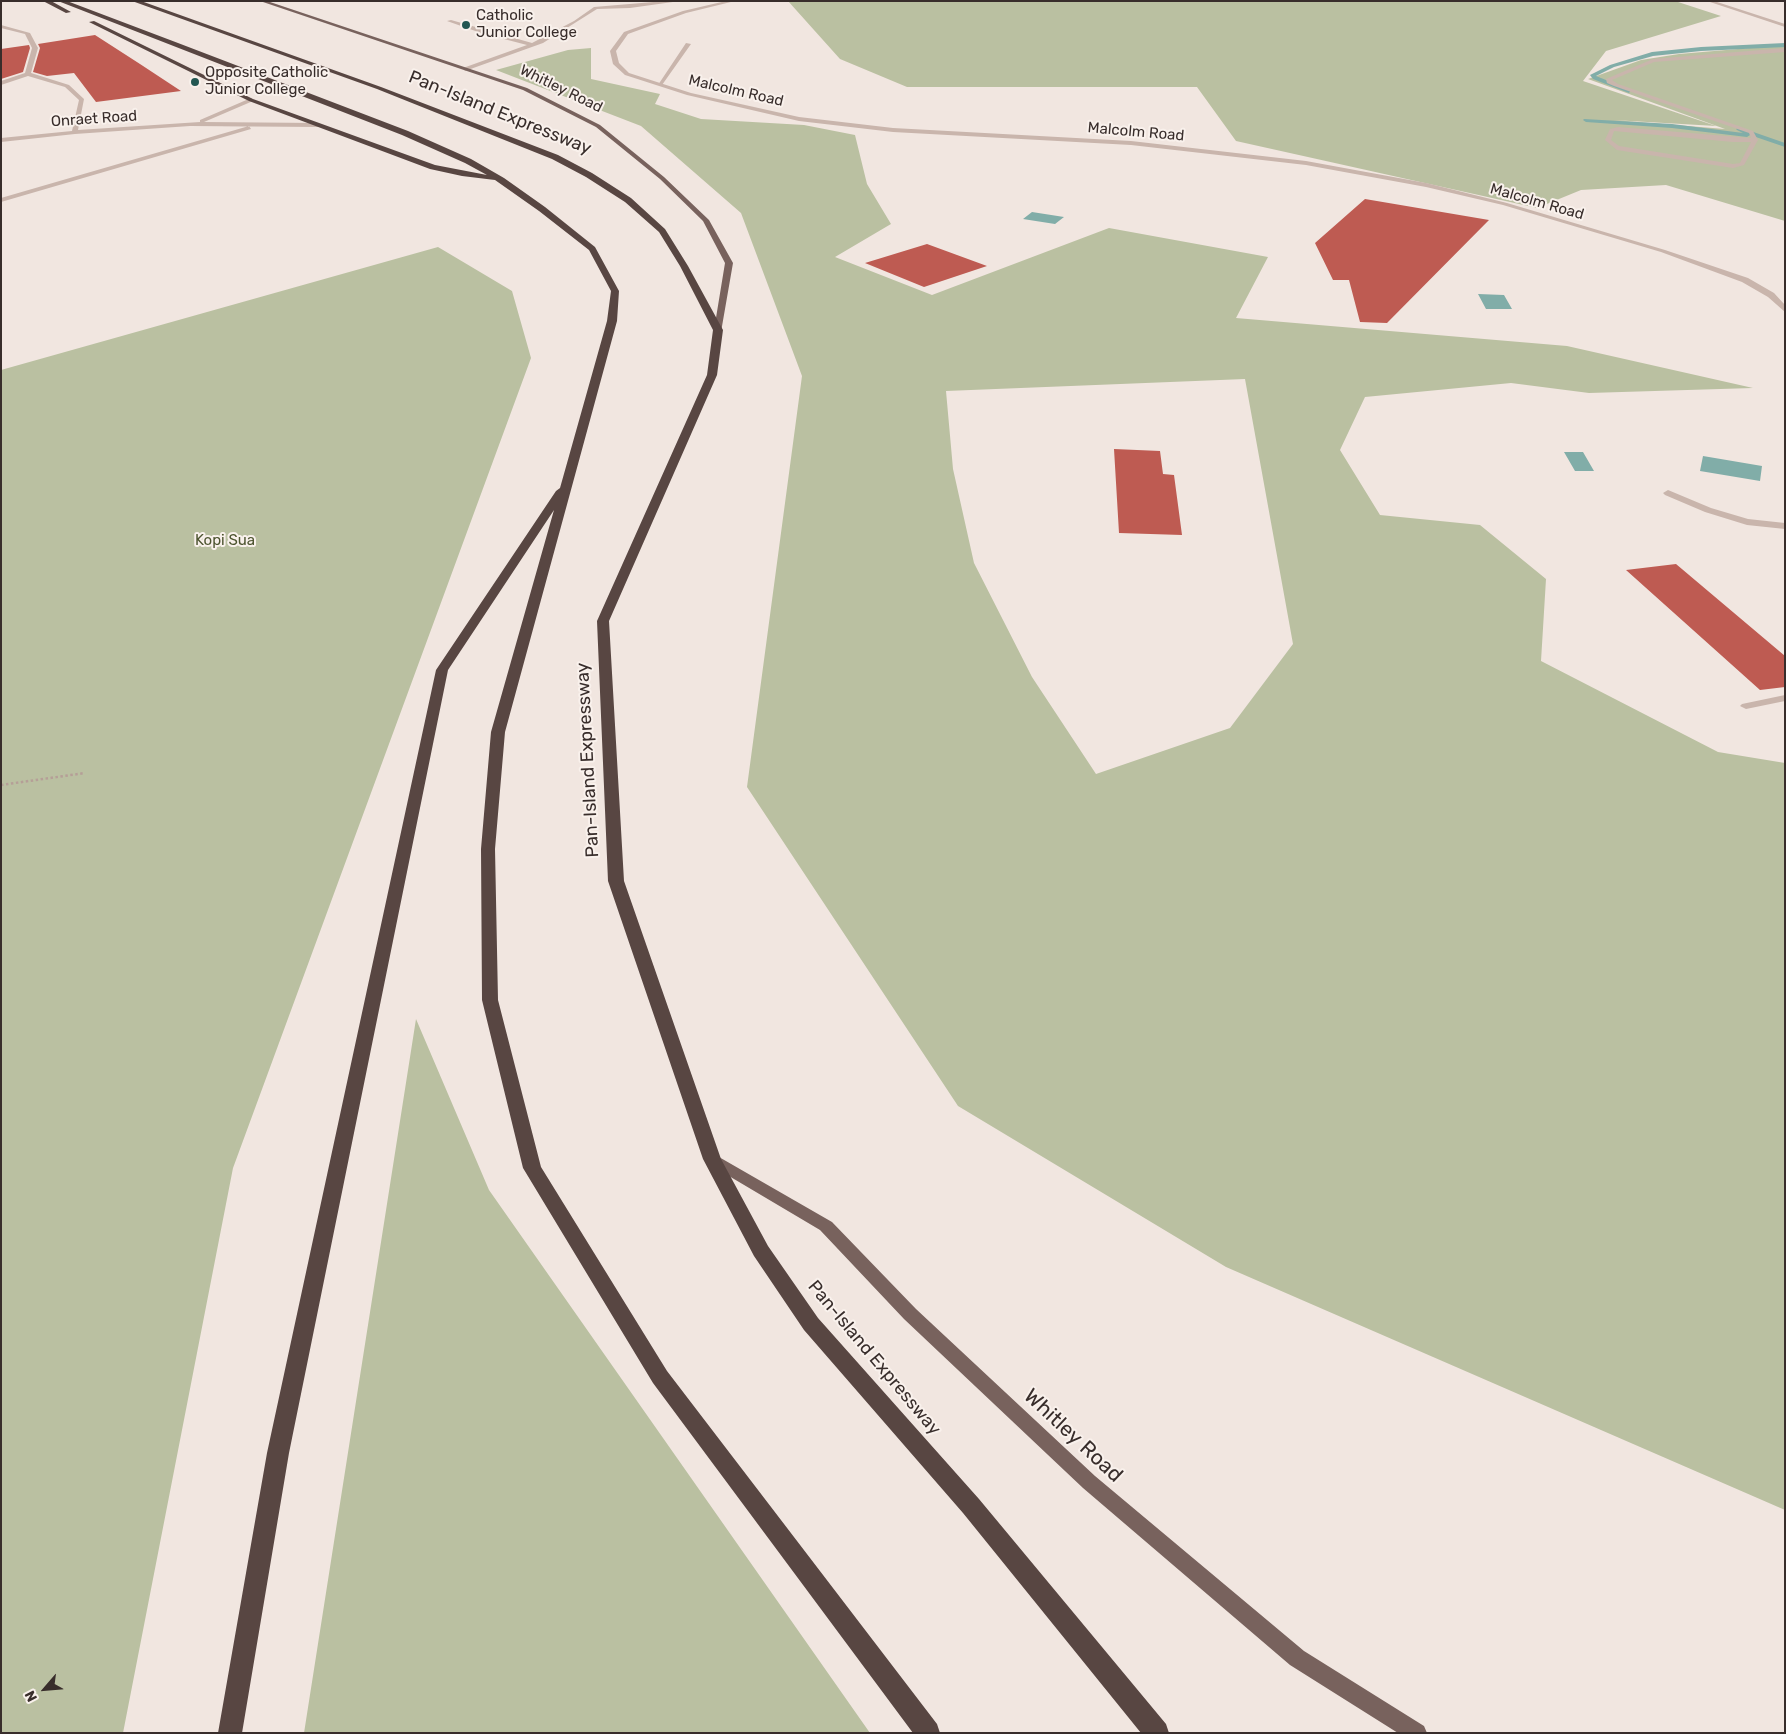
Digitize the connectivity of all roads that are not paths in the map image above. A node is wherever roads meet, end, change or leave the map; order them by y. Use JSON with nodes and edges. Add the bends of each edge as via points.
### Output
{"nodes":[{"id":1,"x":46,"y":1,"type":"edge"},
{"id":2,"x":61,"y":1,"type":"edge"},
{"id":3,"x":136,"y":1,"type":"edge"},
{"id":4,"x":262,"y":1,"type":"edge"},
{"id":5,"x":678,"y":1,"type":"edge"},
{"id":6,"x":733,"y":1,"type":"edge"},
{"id":7,"x":1709,"y":1,"type":"edge"},
{"id":8,"x":78,"y":16,"type":"dead end"},
{"id":9,"x":86,"y":20,"type":"dead end"},
{"id":10,"x":449,"y":21,"type":"dead end"},
{"id":11,"x":1,"y":26,"type":"edge"},
{"id":12,"x":1785,"y":26,"type":"edge"},
{"id":13,"x":688,"y":44,"type":"dead end"},
{"id":14,"x":534,"y":45,"type":"junction"},
{"id":15,"x":1785,"y":50,"type":"edge"},
{"id":16,"x":465,"y":69,"type":"junction"},
{"id":17,"x":28,"y":74,"type":"junction"},
{"id":18,"x":1,"y":83,"type":"edge"},
{"id":19,"x":660,"y":84,"type":"junction"},
{"id":20,"x":251,"y":100,"type":"junction"},
{"id":21,"x":190,"y":124,"type":"junction"},
{"id":22,"x":261,"y":125,"type":"junction"},
{"id":23,"x":318,"y":125,"type":"junction"},
{"id":24,"x":74,"y":132,"type":"junction"},
{"id":25,"x":1,"y":140,"type":"edge"},
{"id":26,"x":1755,"y":140,"type":"junction"},
{"id":27,"x":501,"y":180,"type":"junction"},
{"id":28,"x":1,"y":200,"type":"edge"},
{"id":29,"x":1785,"y":310,"type":"edge"},
{"id":30,"x":718,"y":330,"type":"junction"},
{"id":31,"x":569,"y":480,"type":"junction"},
{"id":32,"x":1668,"y":493,"type":"dead end"},
{"id":33,"x":1785,"y":526,"type":"edge"},
{"id":34,"x":1785,"y":698,"type":"edge"},
{"id":35,"x":1746,"y":706,"type":"dead end"},
{"id":36,"x":712,"y":1159,"type":"junction"},
{"id":37,"x":230,"y":1733,"type":"edge"},
{"id":38,"x":928,"y":1733,"type":"edge"},
{"id":39,"x":1157,"y":1733,"type":"edge"},
{"id":40,"x":1417,"y":1733,"type":"edge"}],
"edges":[{"from":1,"to":8,"type":"highway"},
{"from":2,"to":27,"type":"highway","via":[[422,140]]},
{"from":3,"to":30,"type":"highway","name":"Pan-Island Expressway","via":[[379,88],[555,157],[589,174],[628,200],[662,232]]},
{"from":4,"to":16,"type":"main road","name":"Whitley Road"},
{"from":5,"to":14,"type":"street","via":[[596,8]]},
{"from":6,"to":19,"type":"street","name":"Malcolm Road","via":[[654,22],[626,33],[617,43],[613,51],[616,64],[628,74]]},
{"from":7,"to":12,"type":"street"},
{"from":9,"to":20,"type":"highway"},
{"from":10,"to":14,"type":"street"},
{"from":11,"to":17,"type":"street","via":[[28,33],[35,48]]},
{"from":13,"to":19,"type":"street"},
{"from":14,"to":16,"type":"street"},
{"from":15,"to":26,"type":"street","via":[[1653,61],[1609,79],[1616,85],[1751,132]]},
{"from":16,"to":30,"type":"main road","name":"Whitley Road","via":[[525,89],[598,126],[662,178],[706,220],[729,263]]},
{"from":17,"to":18,"type":"street"},
{"from":17,"to":24,"type":"street","via":[[67,86],[82,100]]},
{"from":19,"to":29,"type":"street","name":"Malcolm Road","via":[[735,106],[800,119],[893,130],[1131,143],[1306,164],[1426,185],[1504,204],[1663,251],[1745,280],[1771,295]]},
{"from":20,"to":21,"type":"street","name":"Onraet Road"},
{"from":20,"to":23,"type":"highway"},
{"from":21,"to":22,"type":"street","name":"Onraet Road"},
{"from":21,"to":24,"type":"street","name":"Onraet Road"},
{"from":22,"to":23,"type":"street","name":"Onraet Road"},
{"from":22,"to":28,"type":"street"},
{"from":23,"to":27,"type":"highway","via":[[444,170]]},
{"from":24,"to":25,"type":"street","name":"Onraet Road"},
{"from":26,"to":26,"type":"street","via":[[1742,164],[1733,166],[1640,153],[1617,148],[1608,140],[1612,130],[1624,128],[1725,140]]},
{"from":27,"to":31,"type":"highway","via":[[592,249],[615,291],[612,321]]},
{"from":30,"to":36,"type":"highway","name":"Pan-Island Expressway","via":[[712,374],[603,621],[616,881]]},
{"from":31,"to":37,"type":"highway","via":[[442,670],[278,1453]]},
{"from":31,"to":38,"type":"highway","via":[[498,732],[488,848],[490,1000],[532,1168],[660,1377]]},
{"from":32,"to":33,"type":"street","via":[[1747,522]]},
{"from":34,"to":35,"type":"street"},
{"from":36,"to":39,"type":"highway","name":"Pan-Island Expressway","via":[[761,1251],[811,1324],[971,1506]]},
{"from":36,"to":40,"type":"main road","name":"Whitley Road","via":[[826,1226],[910,1314],[1096,1488],[1297,1658]]}]}
